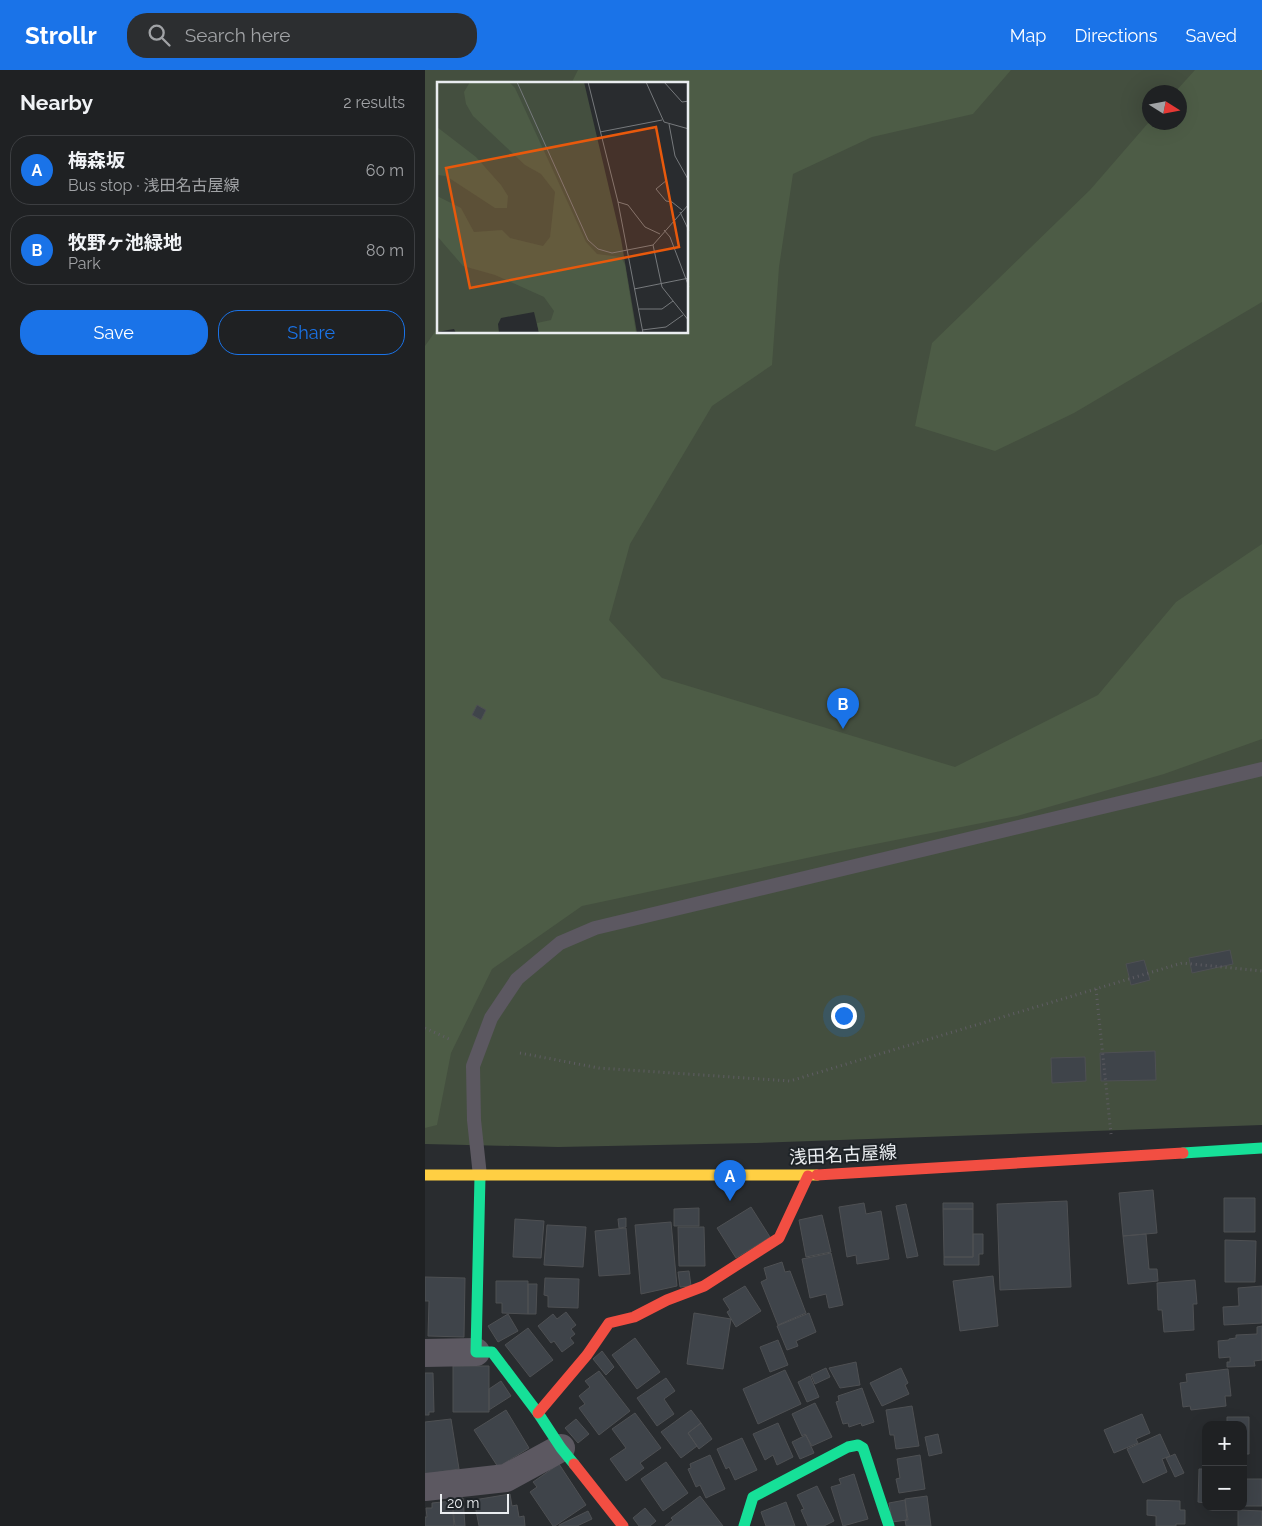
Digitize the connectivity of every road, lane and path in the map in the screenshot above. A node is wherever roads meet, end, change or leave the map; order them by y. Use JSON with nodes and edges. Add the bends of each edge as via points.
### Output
{"nodes":[{"id":1,"x":1262,"y":769,"type":"edge"},
{"id":2,"x":1262,"y":971,"type":"edge"},
{"id":3,"x":1097,"y":989,"type":"junction"},
{"id":4,"x":425,"y":1028,"type":"edge"},
{"id":5,"x":449,"y":1039,"type":"dead end"},
{"id":6,"x":520,"y":1053,"type":"dead end"},
{"id":7,"x":1262,"y":1148,"type":"edge"},
{"id":8,"x":1113,"y":1157,"type":"junction"},
{"id":9,"x":425,"y":1176,"type":"edge"},
{"id":10,"x":480,"y":1176,"type":"junction"},
{"id":11,"x":808,"y":1176,"type":"junction"},
{"id":12,"x":476,"y":1352,"type":"junction"},
{"id":13,"x":425,"y":1353,"type":"edge"},
{"id":14,"x":538,"y":1413,"type":"junction"},
{"id":15,"x":561,"y":1448,"type":"junction"},
{"id":16,"x":425,"y":1487,"type":"edge"},
{"id":17,"x":623,"y":1526,"type":"edge"},
{"id":18,"x":744,"y":1526,"type":"edge"},
{"id":19,"x":889,"y":1526,"type":"edge"}],
"edges":[{"from":1,"to":10,"type":"lane","via":[[595,928],[560,943],[517,979],[491,1018],[473,1066]]},
{"from":2,"to":3,"type":"path","via":[[1182,963]]},
{"from":3,"to":6,"type":"path","via":[[790,1081],[599,1068]]},
{"from":3,"to":8,"type":"path"},
{"from":4,"to":5,"type":"path"},
{"from":7,"to":8,"type":"street","name":"浅田名古屋線"},
{"from":8,"to":11,"type":"street","name":"浅田名古屋線"},
{"from":9,"to":10,"type":"street","name":"浅田名古屋線"},
{"from":10,"to":11,"type":"street","name":"浅田名古屋線"},
{"from":10,"to":12,"type":"street"},
{"from":11,"to":14,"type":"street","via":[[779,1238],[704,1286],[634,1317],[609,1323],[587,1355]]},
{"from":12,"to":13,"type":"street"},
{"from":12,"to":14,"type":"street","via":[[492,1352]]},
{"from":14,"to":15,"type":"street"},
{"from":15,"to":16,"type":"street","via":[[506,1478]]},
{"from":15,"to":17,"type":"street"},
{"from":18,"to":19,"type":"street","via":[[753,1497],[848,1447],[858,1445],[863,1448]]}]}
